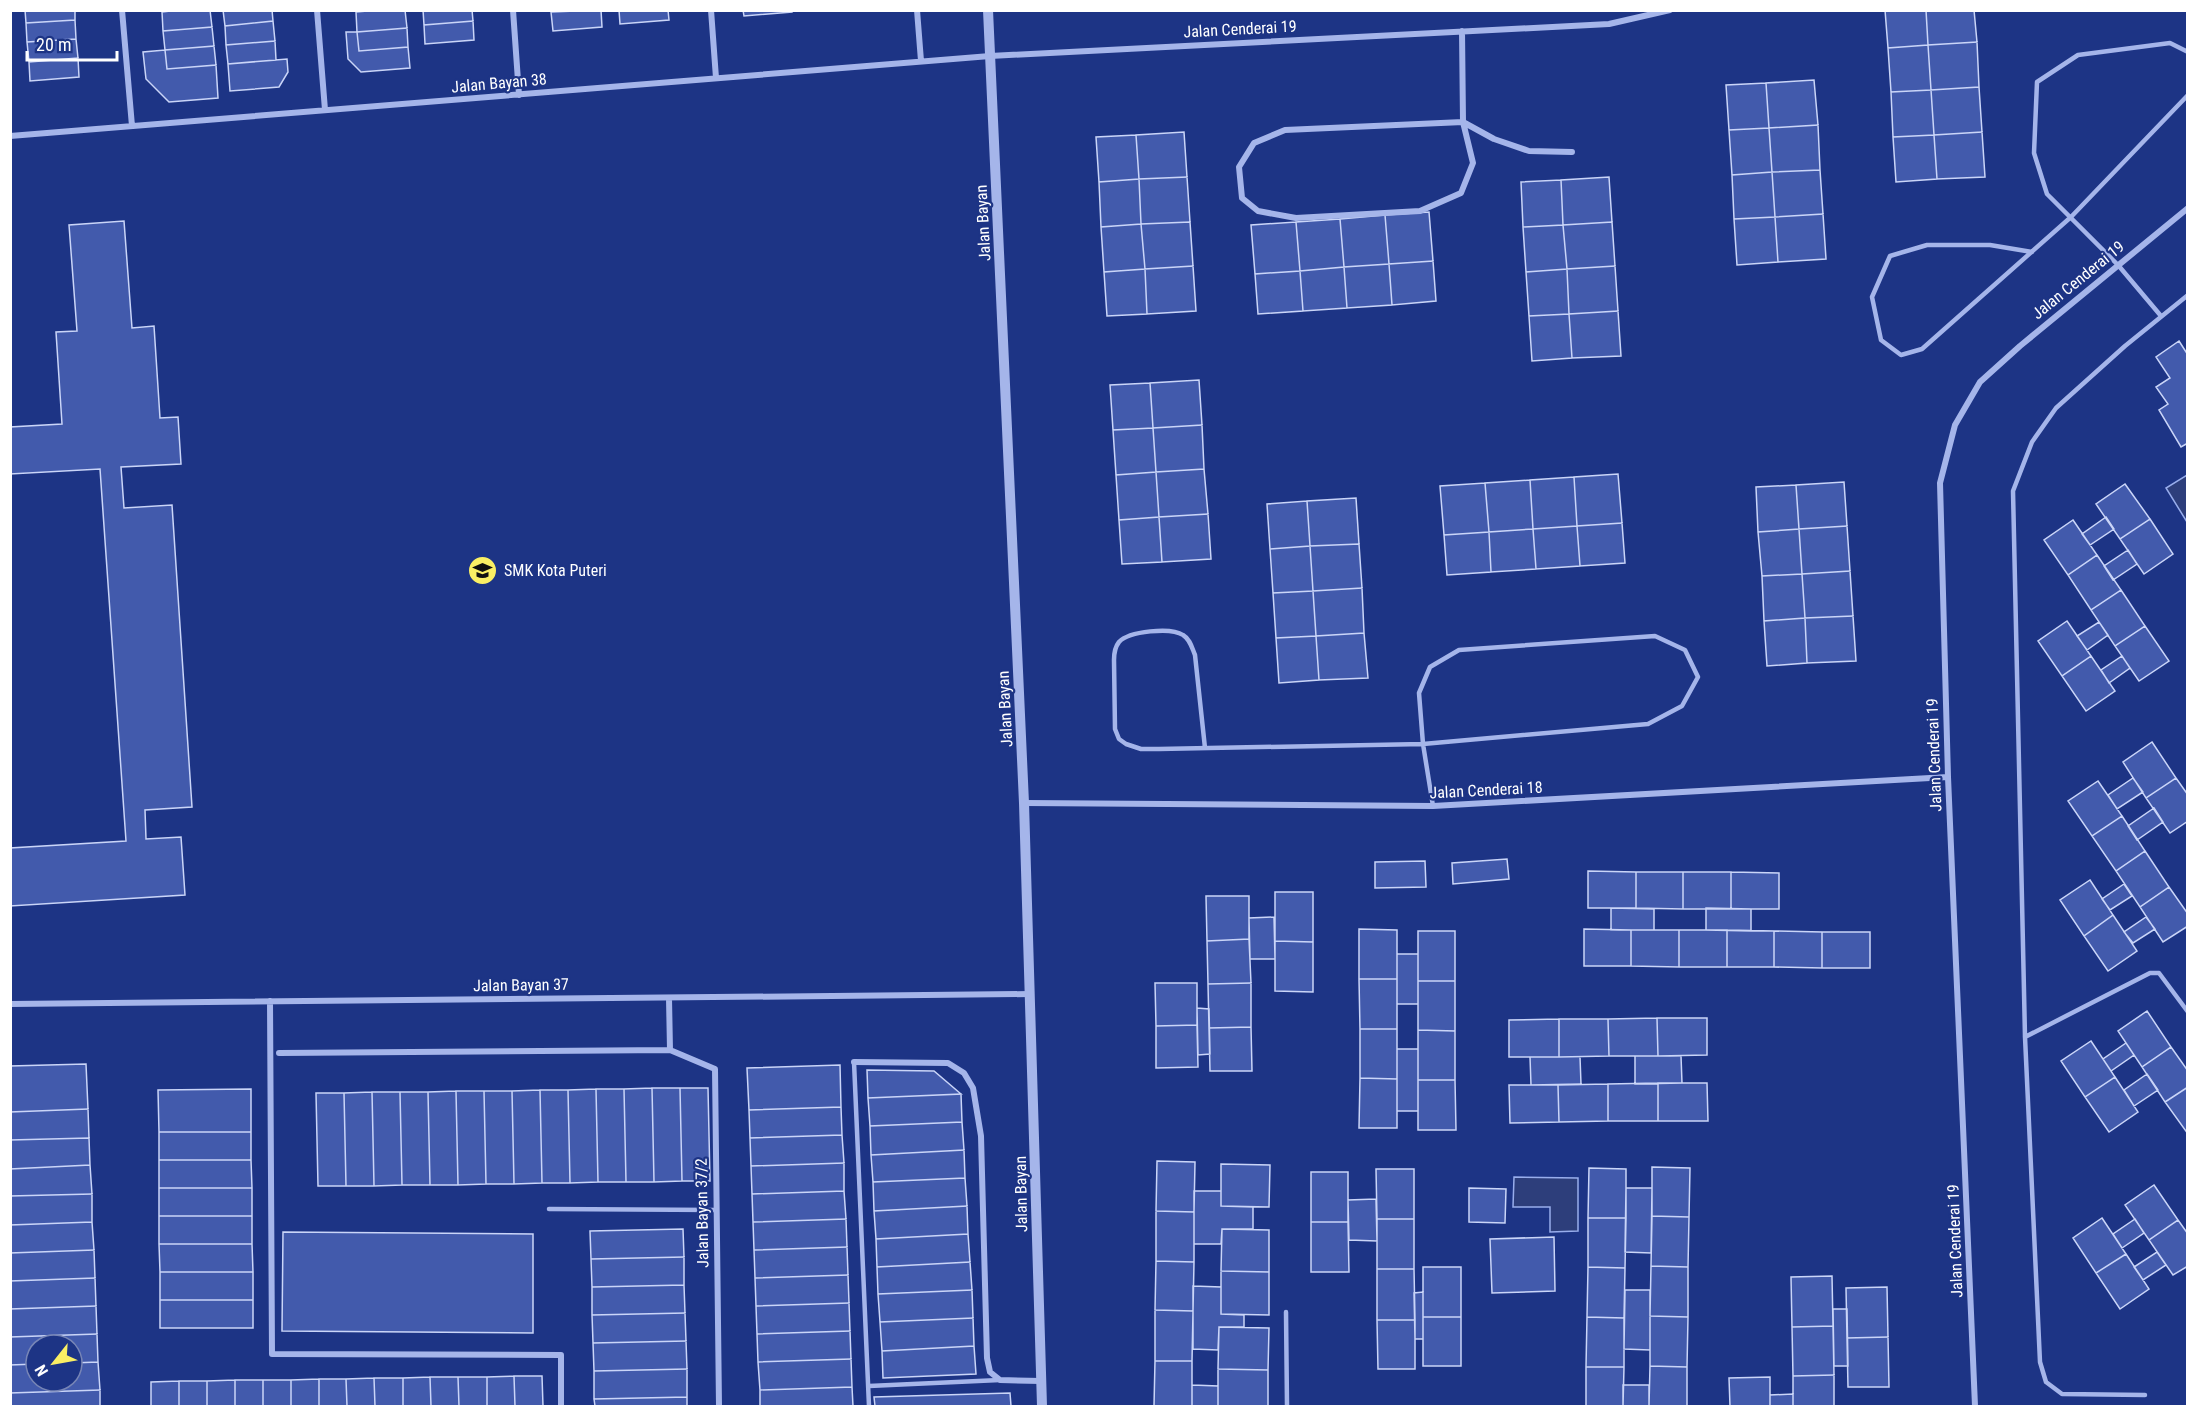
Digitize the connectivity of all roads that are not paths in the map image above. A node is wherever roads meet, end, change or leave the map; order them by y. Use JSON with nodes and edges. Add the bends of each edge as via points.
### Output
{"nodes":[{"id":1,"x":122,"y":10,"type":"edge"},
{"id":2,"x":317,"y":10,"type":"edge"},
{"id":3,"x":513,"y":10,"type":"edge"},
{"id":4,"x":711,"y":10,"type":"edge"},
{"id":5,"x":917,"y":10,"type":"edge"},
{"id":6,"x":987,"y":10,"type":"edge"},
{"id":7,"x":1670,"y":10,"type":"edge"},
{"id":8,"x":1462,"y":31,"type":"junction"},
{"id":9,"x":2187,"y":52,"type":"edge"},
{"id":10,"x":990,"y":56,"type":"junction"},
{"id":11,"x":921,"y":61,"type":"junction"},
{"id":12,"x":716,"y":78,"type":"junction"},
{"id":13,"x":519,"y":94,"type":"junction"},
{"id":14,"x":2187,"y":95,"type":"edge"},
{"id":15,"x":325,"y":110,"type":"junction"},
{"id":16,"x":1463,"y":122,"type":"junction"},
{"id":17,"x":132,"y":126,"type":"junction"},
{"id":18,"x":10,"y":136,"type":"edge"},
{"id":19,"x":1572,"y":152,"type":"dead end"},
{"id":20,"x":2187,"y":208,"type":"edge"},
{"id":21,"x":2072,"y":218,"type":"junction"},
{"id":22,"x":2032,"y":252,"type":"junction"},
{"id":23,"x":2118,"y":265,"type":"junction"},
{"id":24,"x":2187,"y":295,"type":"edge"},
{"id":25,"x":2161,"y":316,"type":"junction"},
{"id":26,"x":1423,"y":744,"type":"junction"},
{"id":27,"x":1205,"y":748,"type":"junction"},
{"id":28,"x":1948,"y":777,"type":"junction"},
{"id":29,"x":1024,"y":803,"type":"junction"},
{"id":30,"x":1433,"y":806,"type":"junction"},
{"id":31,"x":1031,"y":994,"type":"junction"},
{"id":32,"x":669,"y":998,"type":"junction"},
{"id":33,"x":270,"y":1001,"type":"junction"},
{"id":34,"x":10,"y":1004,"type":"edge"},
{"id":35,"x":2187,"y":1012,"type":"edge"},
{"id":36,"x":2025,"y":1037,"type":"junction"},
{"id":37,"x":670,"y":1050,"type":"junction"},
{"id":38,"x":279,"y":1053,"type":"dead end"},
{"id":39,"x":854,"y":1062,"type":"joint"},
{"id":40,"x":549,"y":1209,"type":"dead end"},
{"id":41,"x":716,"y":1210,"type":"junction"},
{"id":42,"x":1286,"y":1311,"type":"dead end"},
{"id":43,"x":1000,"y":1380,"type":"junction"},
{"id":44,"x":1041,"y":1381,"type":"junction"},
{"id":45,"x":869,"y":1386,"type":"junction"},
{"id":46,"x":2145,"y":1395,"type":"dead end"},
{"id":47,"x":561,"y":1407,"type":"edge"},
{"id":48,"x":719,"y":1407,"type":"edge"},
{"id":49,"x":869,"y":1407,"type":"edge"},
{"id":50,"x":1042,"y":1407,"type":"edge"},
{"id":51,"x":1287,"y":1407,"type":"edge"},
{"id":52,"x":1975,"y":1407,"type":"edge"}],
"edges":[{"from":1,"to":17,"type":"street"},
{"from":2,"to":15,"type":"street"},
{"from":3,"to":13,"type":"street"},
{"from":4,"to":12,"type":"street"},
{"from":5,"to":11,"type":"street"},
{"from":6,"to":10,"type":"street","name":"Jalan Bayan"},
{"from":7,"to":8,"type":"street","name":"Jalan Cenderai 19","via":[[1609,24]]},
{"from":8,"to":10,"type":"street","name":"Jalan Cenderai 19"},
{"from":8,"to":16,"type":"street"},
{"from":9,"to":21,"type":"lane","via":[[2170,43],[2078,55],[2037,82],[2034,153],[2047,194]]},
{"from":10,"to":11,"type":"street","name":"Jalan Bayan 38"},
{"from":10,"to":29,"type":"street","name":"Jalan Bayan"},
{"from":11,"to":12,"type":"street","name":"Jalan Bayan 38"},
{"from":12,"to":13,"type":"street","name":"Jalan Bayan 38"},
{"from":13,"to":15,"type":"street","name":"Jalan Bayan 38"},
{"from":14,"to":21,"type":"lane"},
{"from":15,"to":17,"type":"street","name":"Jalan Bayan 38"},
{"from":16,"to":16,"type":"street","via":[[1473,163],[1461,193],[1420,211],[1296,218],[1258,211],[1242,198],[1239,167],[1254,143],[1285,130]]},
{"from":16,"to":19,"type":"street","via":[[1494,139],[1529,151]]},
{"from":17,"to":18,"type":"street","name":"Jalan Bayan 38"},
{"from":20,"to":23,"type":"street","name":"Jalan Cenderai 19"},
{"from":21,"to":22,"type":"lane"},
{"from":21,"to":23,"type":"lane"},
{"from":22,"to":22,"type":"lane","via":[[1923,349],[1901,355],[1881,340],[1872,297],[1890,256],[1927,245],[1990,245]]},
{"from":23,"to":25,"type":"lane"},
{"from":23,"to":28,"type":"street","name":"Jalan Cenderai 19","via":[[1980,382],[1955,425],[1940,483]]},
{"from":24,"to":25,"type":"lane"},
{"from":25,"to":36,"type":"lane","via":[[2056,408],[2032,442],[2013,491]]},
{"from":26,"to":26,"type":"lane","via":[[1419,693],[1430,667],[1459,650],[1654,636],[1685,650],[1698,676],[1682,706],[1648,724]]},
{"from":26,"to":27,"type":"lane"},
{"from":26,"to":30,"type":"lane"},
{"from":27,"to":27,"type":"lane","via":[[1189,641],[1182,634],[1155,631],[1120,641],[1114,660],[1115,729],[1119,739],[1141,749]]},
{"from":28,"to":30,"type":"street","name":"Jalan Cenderai 18"},
{"from":28,"to":52,"type":"street","name":"Jalan Cenderai 19"},
{"from":29,"to":30,"type":"street","name":"Jalan Cenderai 18"},
{"from":29,"to":31,"type":"street","name":"Jalan Bayan"},
{"from":31,"to":32,"type":"street","name":"Jalan Bayan 37"},
{"from":31,"to":44,"type":"street","name":"Jalan Bayan"},
{"from":32,"to":33,"type":"street","name":"Jalan Bayan 37"},
{"from":32,"to":37,"type":"street"},
{"from":33,"to":34,"type":"street","name":"Jalan Bayan 37"},
{"from":33,"to":47,"type":"street","via":[[272,1354],[561,1355]]},
{"from":35,"to":36,"type":"lane","via":[[2159,973],[2150,973]]},
{"from":36,"to":46,"type":"lane","via":[[2040,1362],[2046,1382],[2062,1394]]},
{"from":37,"to":38,"type":"street"},
{"from":37,"to":41,"type":"street","name":"Jalan Bayan 37/2","via":[[715,1069]]},
{"from":39,"to":43,"type":"street","via":[[948,1063],[964,1073],[973,1088],[981,1136],[987,1358],[990,1372]]},
{"from":39,"to":45,"type":"lane"},
{"from":40,"to":41,"type":"lane"},
{"from":41,"to":48,"type":"street","name":"Jalan Bayan 37/2"},
{"from":42,"to":51,"type":"lane"},
{"from":43,"to":44,"type":"street"},
{"from":43,"to":45,"type":"lane"},
{"from":44,"to":50,"type":"street","name":"Jalan Bayan"},
{"from":45,"to":49,"type":"lane"}]}
